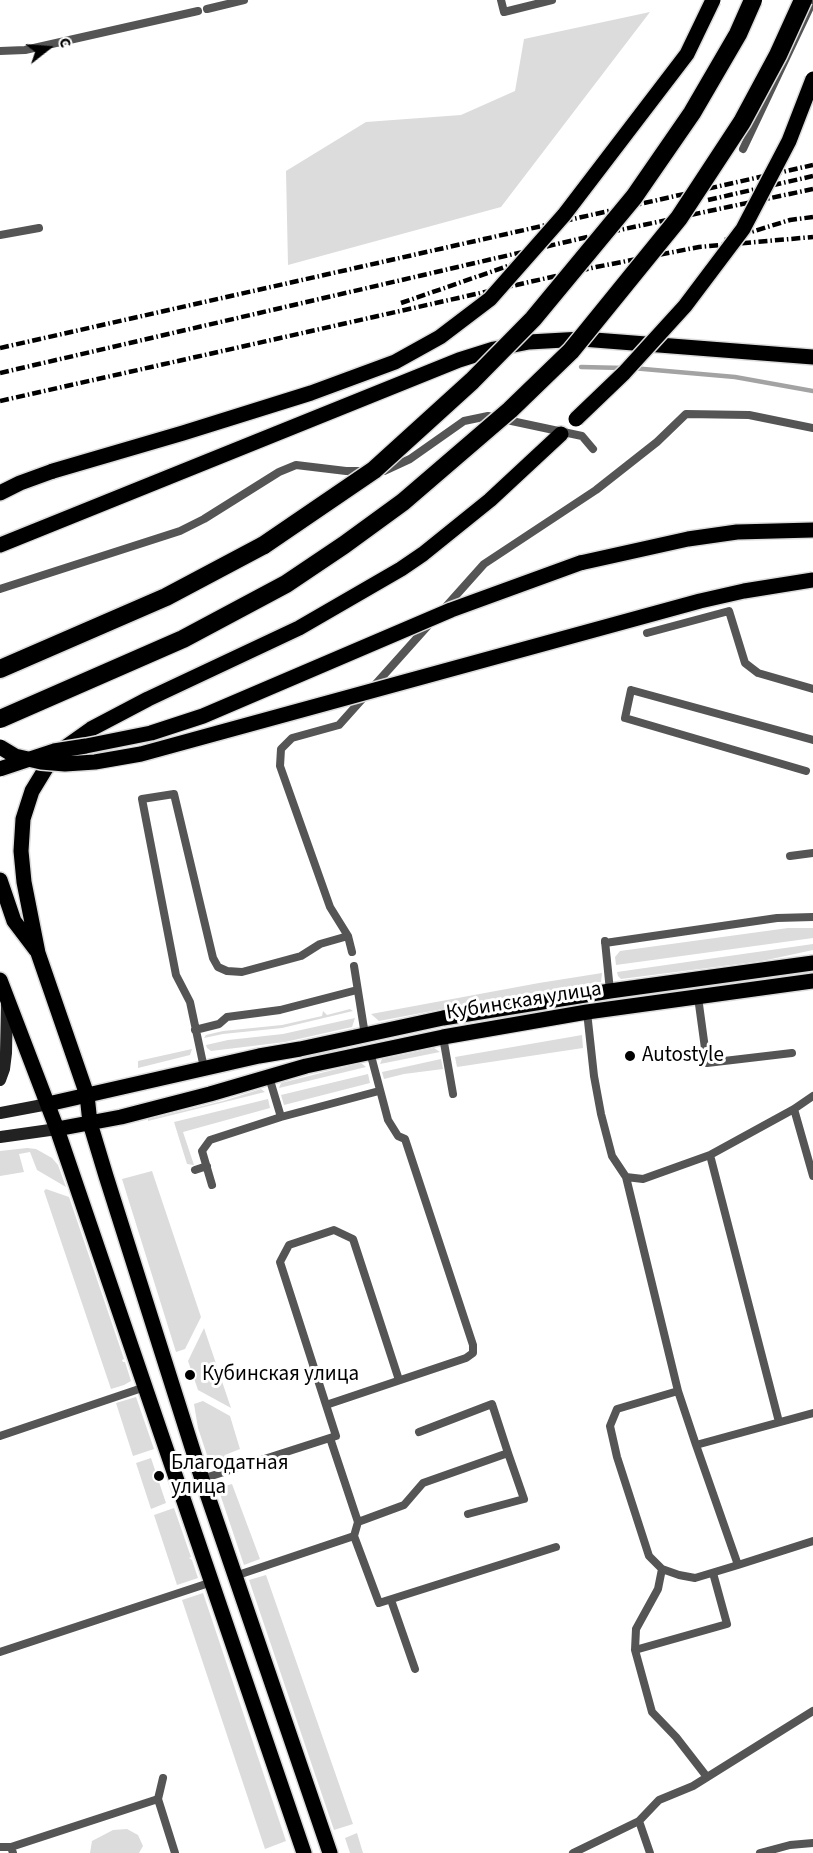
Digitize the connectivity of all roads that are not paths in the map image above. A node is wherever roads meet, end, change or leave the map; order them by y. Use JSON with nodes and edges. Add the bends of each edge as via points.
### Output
{"nodes":[{"id":1,"x":244,"y":0,"type":"edge"},
{"id":2,"x":501,"y":0,"type":"edge"},
{"id":3,"x":552,"y":0,"type":"edge"},
{"id":4,"x":713,"y":0,"type":"edge"},
{"id":5,"x":753,"y":0,"type":"edge"},
{"id":6,"x":803,"y":0,"type":"edge"},
{"id":7,"x":813,"y":1,"type":"edge"},
{"id":8,"x":0,"y":51,"type":"edge"},
{"id":9,"x":813,"y":79,"type":"edge"},
{"id":10,"x":743,"y":149,"type":"dead end"},
{"id":11,"x":39,"y":228,"type":"dead end"},
{"id":12,"x":0,"y":235,"type":"edge"},
{"id":13,"x":813,"y":357,"type":"edge"},
{"id":14,"x":576,"y":419,"type":"dead end"},
{"id":15,"x":813,"y":428,"type":"edge"},
{"id":16,"x":561,"y":434,"type":"dead end"},
{"id":17,"x":593,"y":449,"type":"dead end"},
{"id":18,"x":0,"y":493,"type":"edge"},
{"id":19,"x":813,"y":530,"type":"edge"},
{"id":20,"x":0,"y":544,"type":"edge"},
{"id":21,"x":813,"y":580,"type":"edge"},
{"id":22,"x":0,"y":589,"type":"edge"},
{"id":23,"x":647,"y":633,"type":"dead end"},
{"id":24,"x":5,"y":665,"type":"edge"},
{"id":25,"x":813,"y":688,"type":"edge"},
{"id":26,"x":0,"y":719,"type":"edge"},
{"id":27,"x":813,"y":740,"type":"edge"},
{"id":28,"x":0,"y":747,"type":"edge"},
{"id":29,"x":0,"y":769,"type":"edge"},
{"id":30,"x":806,"y":771,"type":"dead end"},
{"id":31,"x":813,"y":853,"type":"edge"},
{"id":32,"x":790,"y":856,"type":"dead end"},
{"id":33,"x":0,"y":880,"type":"edge"},
{"id":34,"x":813,"y":917,"type":"edge"},
{"id":35,"x":348,"y":936,"type":"junction"},
{"id":36,"x":352,"y":952,"type":"dead end"},
{"id":37,"x":38,"y":953,"type":"junction"},
{"id":38,"x":813,"y":963,"type":"edge"},
{"id":39,"x":354,"y":966,"type":"dead end"},
{"id":40,"x":0,"y":980,"type":"edge"},
{"id":41,"x":813,"y":981,"type":"edge"},
{"id":42,"x":357,"y":990,"type":"junction"},
{"id":43,"x":610,"y":991,"type":"junction"},
{"id":44,"x":698,"y":997,"type":"junction"},
{"id":45,"x":7,"y":999,"type":"junction"},
{"id":46,"x":587,"y":1012,"type":"junction"},
{"id":47,"x":195,"y":1030,"type":"junction"},
{"id":48,"x":365,"y":1035,"type":"junction"},
{"id":49,"x":442,"y":1036,"type":"junction"},
{"id":50,"x":370,"y":1052,"type":"junction"},
{"id":51,"x":792,"y":1053,"type":"dead end"},
{"id":52,"x":204,"y":1068,"type":"junction"},
{"id":53,"x":269,"y":1077,"type":"junction"},
{"id":54,"x":0,"y":1080,"type":"edge"},
{"id":55,"x":380,"y":1090,"type":"junction"},
{"id":56,"x":453,"y":1094,"type":"dead end"},
{"id":57,"x":87,"y":1095,"type":"junction"},
{"id":58,"x":813,"y":1096,"type":"edge"},
{"id":59,"x":48,"y":1104,"type":"junction"},
{"id":60,"x":794,"y":1109,"type":"junction"},
{"id":61,"x":0,"y":1113,"type":"edge"},
{"id":62,"x":281,"y":1117,"type":"junction"},
{"id":63,"x":90,"y":1123,"type":"junction"},
{"id":64,"x":57,"y":1129,"type":"junction"},
{"id":65,"x":0,"y":1137,"type":"edge"},
{"id":66,"x":711,"y":1155,"type":"junction"},
{"id":67,"x":207,"y":1166,"type":"junction"},
{"id":68,"x":195,"y":1170,"type":"dead end"},
{"id":69,"x":813,"y":1176,"type":"edge"},
{"id":70,"x":626,"y":1177,"type":"junction"},
{"id":71,"x":212,"y":1185,"type":"dead end"},
{"id":72,"x":399,"y":1380,"type":"junction"},
{"id":73,"x":145,"y":1387,"type":"junction"},
{"id":74,"x":678,"y":1390,"type":"junction"},
{"id":75,"x":326,"y":1405,"type":"junction"},
{"id":76,"x":813,"y":1413,"type":"edge"},
{"id":77,"x":779,"y":1422,"type":"junction"},
{"id":78,"x":419,"y":1431,"type":"dead end"},
{"id":79,"x":0,"y":1436,"type":"edge"},
{"id":80,"x":330,"y":1438,"type":"junction"},
{"id":81,"x":696,"y":1445,"type":"junction"},
{"id":82,"x":508,"y":1453,"type":"junction"},
{"id":83,"x":202,"y":1479,"type":"junction"},
{"id":84,"x":468,"y":1514,"type":"dead end"},
{"id":85,"x":358,"y":1522,"type":"junction"},
{"id":86,"x":354,"y":1536,"type":"junction"},
{"id":87,"x":813,"y":1541,"type":"edge"},
{"id":88,"x":556,"y":1547,"type":"dead end"},
{"id":89,"x":738,"y":1565,"type":"junction"},
{"id":90,"x":662,"y":1569,"type":"junction"},
{"id":91,"x":713,"y":1573,"type":"junction"},
{"id":92,"x":235,"y":1576,"type":"junction"},
{"id":93,"x":212,"y":1582,"type":"junction"},
{"id":94,"x":391,"y":1600,"type":"junction"},
{"id":95,"x":635,"y":1650,"type":"junction"},
{"id":96,"x":0,"y":1652,"type":"edge"},
{"id":97,"x":415,"y":1669,"type":"dead end"},
{"id":98,"x":813,"y":1711,"type":"edge"},
{"id":99,"x":708,"y":1777,"type":"junction"},
{"id":100,"x":163,"y":1778,"type":"dead end"},
{"id":101,"x":158,"y":1799,"type":"junction"},
{"id":102,"x":639,"y":1821,"type":"junction"},
{"id":103,"x":813,"y":1843,"type":"edge"},
{"id":104,"x":0,"y":1846,"type":"edge"},
{"id":105,"x":12,"y":1850,"type":"edge"},
{"id":106,"x":176,"y":1853,"type":"edge"},
{"id":107,"x":304,"y":1853,"type":"edge"},
{"id":108,"x":330,"y":1853,"type":"edge"},
{"id":109,"x":573,"y":1853,"type":"edge"},
{"id":110,"x":650,"y":1853,"type":"edge"},
{"id":111,"x":760,"y":1853,"type":"edge"}],
"edges":[{"from":1,"to":8,"type":"lane","via":[[25,50]]},
{"from":2,"to":3,"type":"lane","via":[[504,12]]},
{"from":4,"to":18,"type":"main road","bridge":true,"via":[[687,54],[564,215],[490,299],[440,337],[395,362],[338,383],[53,471]]},
{"from":5,"to":24,"type":"highway","bridge":true,"via":[[692,113],[634,197],[533,319],[374,470],[264,545],[165,597]]},
{"from":6,"to":26,"type":"highway","bridge":true,"via":[[742,122],[679,218],[571,351],[510,410],[403,501],[286,584],[183,639]]},
{"from":7,"to":10,"type":"lane"},
{"from":9,"to":14,"type":"main road","bridge":true,"via":[[789,141],[743,229],[685,306]]},
{"from":11,"to":12,"type":"lane"},
{"from":13,"to":20,"type":"main road","via":[[582,339],[494,349]]},
{"from":15,"to":35,"type":"lane","via":[[749,415],[686,414],[596,490],[484,564],[339,725],[291,738],[286,743],[281,749],[280,766],[330,907]]},
{"from":16,"to":37,"type":"main road","via":[[490,500],[423,554],[300,628],[148,699],[67,746],[46,768],[32,791],[23,819],[24,882]]},
{"from":17,"to":22,"type":"lane","via":[[582,436],[535,425],[488,416],[464,421],[410,459],[384,471],[296,465],[180,531]]},
{"from":19,"to":29,"type":"main road","bridge":true,"via":[[737,532],[580,563],[451,610],[203,716],[151,733],[54,751]]},
{"from":21,"to":28,"type":"main road","bridge":true,"via":[[690,604],[132,756],[65,764],[15,756]]},
{"from":23,"to":25,"type":"lane","via":[[729,611],[745,663],[758,673]]},
{"from":27,"to":30,"type":"lane","via":[[631,690],[625,718]]},
{"from":31,"to":32,"type":"lane"},
{"from":33,"to":37,"type":"main road","via":[[14,921]]},
{"from":34,"to":43,"type":"lane","via":[[777,918],[605,942]]},
{"from":35,"to":36,"type":"lane"},
{"from":35,"to":47,"type":"lane","via":[[320,944],[301,956],[242,972],[218,967],[174,794],[142,799],[176,975],[190,1002]]},
{"from":37,"to":57,"type":"main road"},
{"from":38,"to":43,"type":"main road","name":"Кубинская улица"},
{"from":39,"to":42,"type":"lane"},
{"from":40,"to":45,"type":"main road"},
{"from":41,"to":44,"type":"main road","name":"Кубинская улица"},
{"from":42,"to":47,"type":"lane","via":[[280,1010],[227,1017],[219,1024]]},
{"from":42,"to":48,"type":"lane"},
{"from":43,"to":48,"type":"main road","name":"Кубинская улица"},
{"from":44,"to":46,"type":"main road","name":"Кубинская улица"},
{"from":44,"to":51,"type":"lane","via":[[707,1063]]},
{"from":45,"to":54,"type":"main road","via":[[6,1053]]},
{"from":45,"to":59,"type":"main road"},
{"from":46,"to":49,"type":"main road","name":"Кубинская улица"},
{"from":46,"to":70,"type":"lane","via":[[601,1114],[612,1156]]},
{"from":47,"to":52,"type":"lane"},
{"from":48,"to":52,"type":"main road","name":"Кубинская улица"},
{"from":49,"to":50,"type":"main road","name":"Кубинская улица"},
{"from":49,"to":56,"type":"lane"},
{"from":50,"to":53,"type":"main road","name":"Кубинская улица"},
{"from":50,"to":55,"type":"lane"},
{"from":52,"to":57,"type":"main road","name":"Кубинская улица"},
{"from":53,"to":62,"type":"lane"},
{"from":53,"to":63,"type":"main road","name":"Кубинская улица"},
{"from":55,"to":62,"type":"lane"},
{"from":55,"to":72,"type":"lane","via":[[392,1129],[405,1139],[473,1345],[473,1353],[466,1358]]},
{"from":57,"to":59,"type":"main road","name":"Кубинская улица"},
{"from":57,"to":63,"type":"main road"},
{"from":58,"to":60,"type":"lane"},
{"from":59,"to":61,"type":"main road","name":"Кубинская улица"},
{"from":59,"to":64,"type":"main road"},
{"from":60,"to":66,"type":"lane"},
{"from":60,"to":69,"type":"lane"},
{"from":62,"to":67,"type":"lane","via":[[210,1140],[202,1151]]},
{"from":63,"to":64,"type":"main road","name":"Кубинская улица"},
{"from":63,"to":83,"type":"main road"},
{"from":64,"to":65,"type":"main road","name":"Кубинская улица"},
{"from":64,"to":73,"type":"main road"},
{"from":66,"to":70,"type":"lane","via":[[643,1179]]},
{"from":66,"to":77,"type":"lane"},
{"from":67,"to":68,"type":"lane"},
{"from":67,"to":71,"type":"lane"},
{"from":70,"to":74,"type":"lane"},
{"from":72,"to":75,"type":"lane"},
{"from":72,"to":75,"type":"lane","via":[[353,1239],[334,1230],[289,1245],[280,1262]]},
{"from":73,"to":79,"type":"lane"},
{"from":73,"to":93,"type":"main road"},
{"from":74,"to":81,"type":"lane"},
{"from":74,"to":90,"type":"lane","via":[[617,1409],[610,1426],[649,1556]]},
{"from":75,"to":80,"type":"lane","via":[[336,1436]]},
{"from":76,"to":77,"type":"lane"},
{"from":77,"to":81,"type":"lane"},
{"from":78,"to":82,"type":"lane","via":[[492,1404]]},
{"from":80,"to":83,"type":"lane"},
{"from":80,"to":85,"type":"lane"},
{"from":81,"to":89,"type":"lane"},
{"from":82,"to":84,"type":"lane","via":[[524,1499]]},
{"from":82,"to":85,"type":"lane","via":[[423,1483],[404,1505]]},
{"from":83,"to":92,"type":"main road"},
{"from":85,"to":86,"type":"lane"},
{"from":86,"to":92,"type":"lane"},
{"from":86,"to":94,"type":"lane","via":[[379,1604]]},
{"from":87,"to":89,"type":"lane"},
{"from":88,"to":94,"type":"lane"},
{"from":89,"to":91,"type":"lane"},
{"from":90,"to":91,"type":"lane","via":[[695,1578]]},
{"from":90,"to":95,"type":"lane","via":[[658,1589],[636,1629]]},
{"from":91,"to":95,"type":"lane","via":[[727,1624]]},
{"from":92,"to":108,"type":"main road"},
{"from":93,"to":96,"type":"lane"},
{"from":93,"to":107,"type":"main road"},
{"from":94,"to":97,"type":"lane"},
{"from":95,"to":99,"type":"lane","via":[[652,1712]]},
{"from":98,"to":99,"type":"lane"},
{"from":99,"to":102,"type":"lane","via":[[659,1800]]},
{"from":100,"to":101,"type":"lane"},
{"from":101,"to":105,"type":"lane"},
{"from":101,"to":106,"type":"lane"},
{"from":102,"to":109,"type":"lane"},
{"from":102,"to":110,"type":"lane"},
{"from":103,"to":111,"type":"lane"},
{"from":104,"to":105,"type":"lane"}]}
